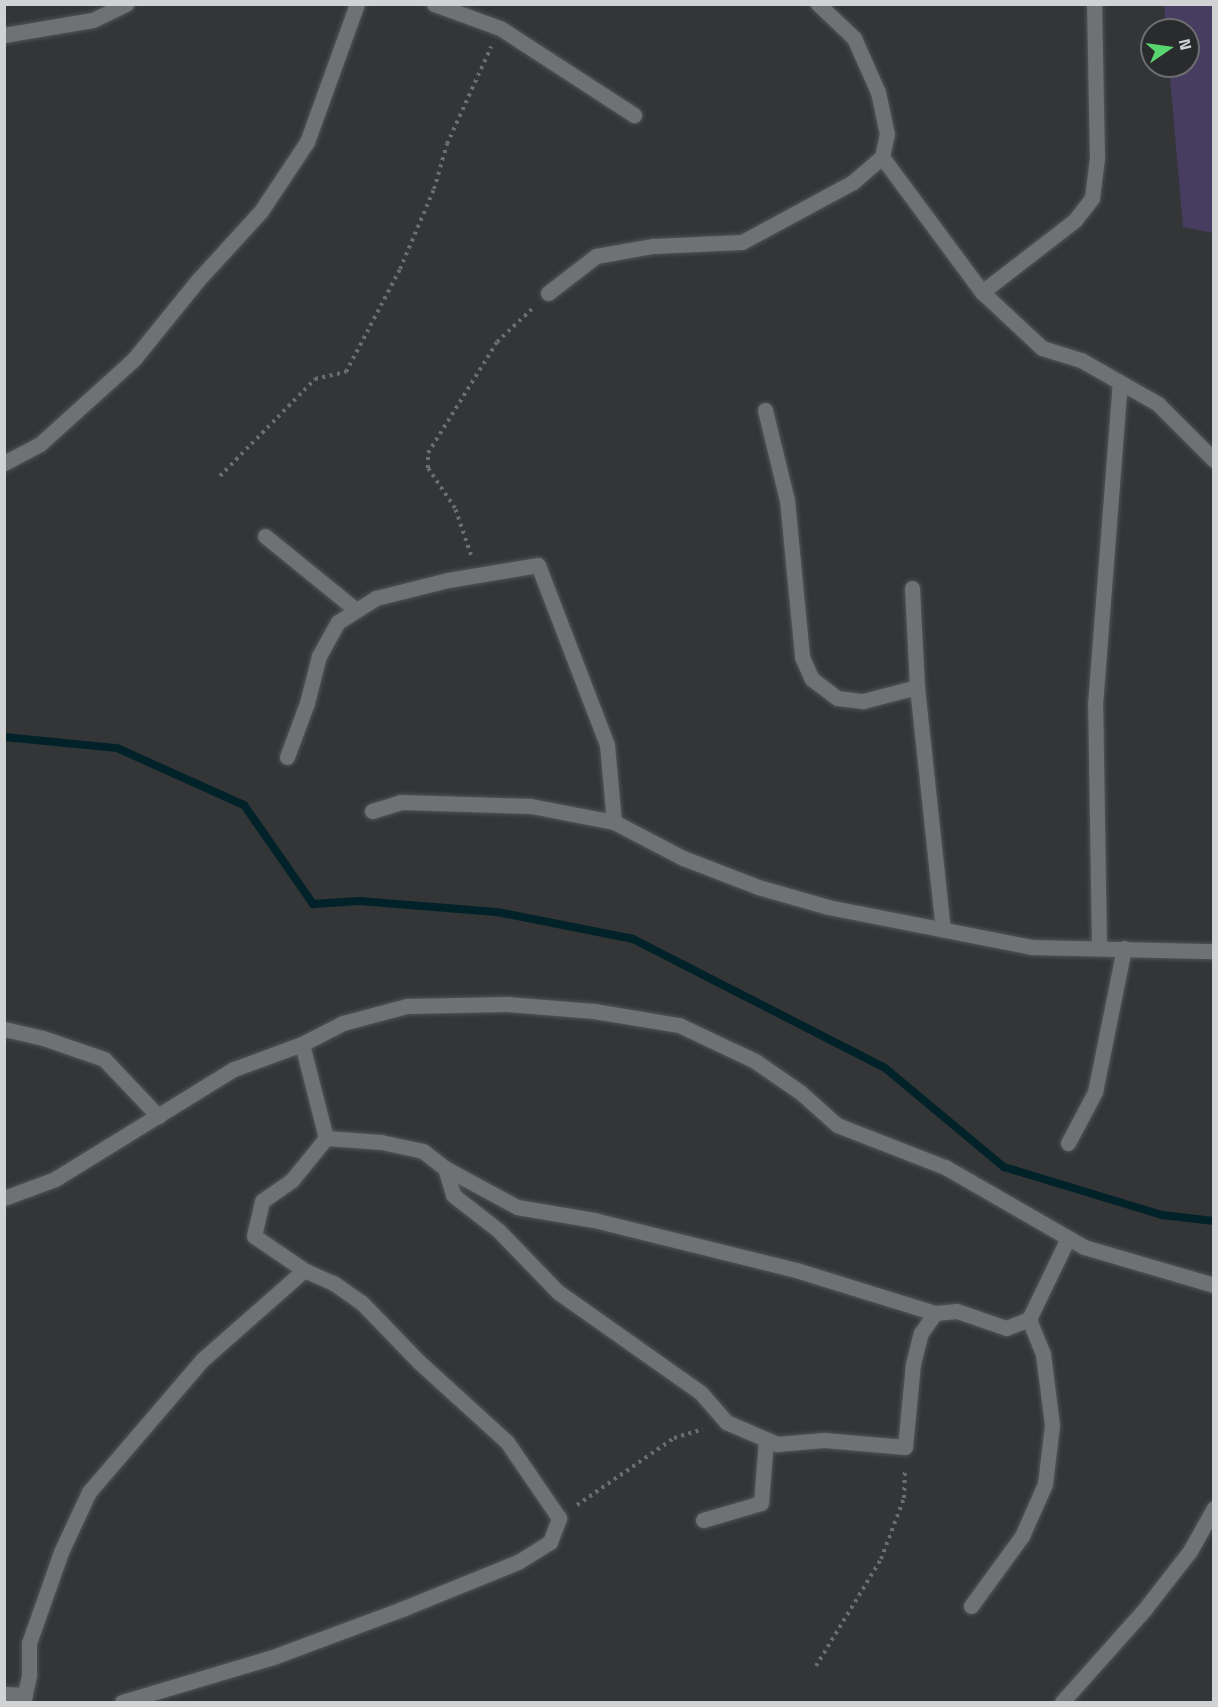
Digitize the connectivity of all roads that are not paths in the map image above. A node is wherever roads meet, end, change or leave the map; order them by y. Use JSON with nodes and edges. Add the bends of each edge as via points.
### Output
{"nodes":[{"id":1,"x":126,"y":4,"type":"edge"},
{"id":2,"x":357,"y":4,"type":"edge"},
{"id":3,"x":434,"y":4,"type":"edge"},
{"id":4,"x":818,"y":4,"type":"edge"},
{"id":5,"x":1094,"y":4,"type":"edge"},
{"id":6,"x":4,"y":35,"type":"edge"},
{"id":7,"x":634,"y":115,"type":"dead end"},
{"id":8,"x":882,"y":157,"type":"junction"},
{"id":9,"x":982,"y":292,"type":"junction"},
{"id":10,"x":548,"y":293,"type":"road end"},
{"id":11,"x":1120,"y":383,"type":"junction"},
{"id":12,"x":765,"y":410,"type":"dead end"},
{"id":13,"x":1214,"y":460,"type":"edge"},
{"id":14,"x":4,"y":463,"type":"edge"},
{"id":15,"x":265,"y":536,"type":"dead end"},
{"id":16,"x":912,"y":588,"type":"dead end"},
{"id":17,"x":356,"y":610,"type":"junction"},
{"id":18,"x":916,"y":687,"type":"junction"},
{"id":19,"x":286,"y":757,"type":"dead end"},
{"id":20,"x":372,"y":811,"type":"dead end"},
{"id":21,"x":614,"y":822,"type":"junction"},
{"id":22,"x":943,"y":930,"type":"junction"},
{"id":23,"x":1099,"y":947,"type":"junction"},
{"id":24,"x":1124,"y":948,"type":"junction"},
{"id":25,"x":1214,"y":951,"type":"edge"},
{"id":26,"x":4,"y":1029,"type":"edge"},
{"id":27,"x":302,"y":1044,"type":"junction"},
{"id":28,"x":158,"y":1116,"type":"junction"},
{"id":29,"x":326,"y":1138,"type":"junction"},
{"id":30,"x":1068,"y":1143,"type":"dead end"},
{"id":31,"x":445,"y":1168,"type":"junction"},
{"id":32,"x":4,"y":1198,"type":"edge"},
{"id":33,"x":1068,"y":1238,"type":"junction"},
{"id":34,"x":304,"y":1270,"type":"junction"},
{"id":35,"x":1214,"y":1285,"type":"edge"},
{"id":36,"x":935,"y":1313,"type":"junction"},
{"id":37,"x":1029,"y":1319,"type":"junction"},
{"id":38,"x":766,"y":1439,"type":"junction"},
{"id":39,"x":1214,"y":1508,"type":"edge"},
{"id":40,"x":703,"y":1520,"type":"dead end"},
{"id":41,"x":971,"y":1606,"type":"dead end"},
{"id":42,"x":4,"y":1694,"type":"edge"},
{"id":43,"x":24,"y":1699,"type":"edge"},
{"id":44,"x":122,"y":1702,"type":"edge"},
{"id":45,"x":1062,"y":1702,"type":"edge"}],
"edges":[{"from":1,"to":6,"type":"street","via":[[93,20]]},
{"from":2,"to":14,"type":"street","via":[[307,142],[261,211],[134,359],[40,444]]},
{"from":3,"to":7,"type":"street","via":[[500,28]]},
{"from":4,"to":8,"type":"street","via":[[854,38],[878,92],[886,134]]},
{"from":5,"to":9,"type":"street","via":[[1097,158],[1092,198],[1075,220]]},
{"from":8,"to":9,"type":"street"},
{"from":8,"to":10,"type":"street","via":[[853,182],[742,242],[653,246],[596,256]]},
{"from":9,"to":11,"type":"street","via":[[1042,348],[1081,360]]},
{"from":11,"to":13,"type":"street","via":[[1158,404]]},
{"from":11,"to":23,"type":"street","via":[[1095,705]]},
{"from":12,"to":18,"type":"street","via":[[787,500],[802,657],[812,679],[837,698],[863,701]]},
{"from":15,"to":17,"type":"street"},
{"from":16,"to":18,"type":"street"},
{"from":17,"to":19,"type":"street","via":[[338,622],[319,656],[307,703]]},
{"from":17,"to":21,"type":"street","via":[[376,598],[538,565],[607,746]]},
{"from":18,"to":22,"type":"street"},
{"from":20,"to":21,"type":"street","via":[[401,802],[464,802],[531,806]]},
{"from":21,"to":22,"type":"street","via":[[683,858],[758,887],[828,907]]},
{"from":22,"to":23,"type":"street","via":[[1031,947]]},
{"from":23,"to":24,"type":"street"},
{"from":24,"to":25,"type":"street"},
{"from":24,"to":30,"type":"street","via":[[1095,1092]]},
{"from":26,"to":28,"type":"street","via":[[104,1059]]},
{"from":27,"to":28,"type":"street","via":[[234,1069]]},
{"from":27,"to":29,"type":"street"},
{"from":27,"to":33,"type":"street","via":[[343,1023],[407,1006],[507,1004],[594,1011],[679,1025],[755,1061],[800,1092],[837,1125],[945,1167]]},
{"from":28,"to":32,"type":"street","via":[[55,1179]]},
{"from":29,"to":31,"type":"street","via":[[381,1142],[423,1151]]},
{"from":29,"to":34,"type":"street","via":[[292,1180],[262,1201],[254,1236]]},
{"from":31,"to":36,"type":"street","via":[[517,1207],[594,1220],[796,1270]]},
{"from":31,"to":38,"type":"street","via":[[453,1195],[499,1231],[558,1292],[701,1393],[726,1422]]},
{"from":33,"to":35,"type":"street","via":[[1084,1247]]},
{"from":33,"to":37,"type":"street"},
{"from":34,"to":43,"type":"street","via":[[202,1360],[89,1492],[61,1552],[29,1643]]},
{"from":34,"to":44,"type":"street","via":[[333,1283],[362,1303],[419,1362],[507,1442],[559,1518],[549,1542],[518,1562],[273,1657]]},
{"from":36,"to":37,"type":"street","via":[[957,1311],[1006,1328]]},
{"from":36,"to":38,"type":"street","via":[[921,1333],[913,1364],[905,1447],[824,1440],[777,1444]]},
{"from":37,"to":41,"type":"street","via":[[1043,1354],[1052,1425],[1045,1484],[1022,1536]]},
{"from":38,"to":40,"type":"street","via":[[761,1503]]},
{"from":39,"to":45,"type":"street","via":[[1190,1551]]},
{"from":42,"to":43,"type":"street"}]}
